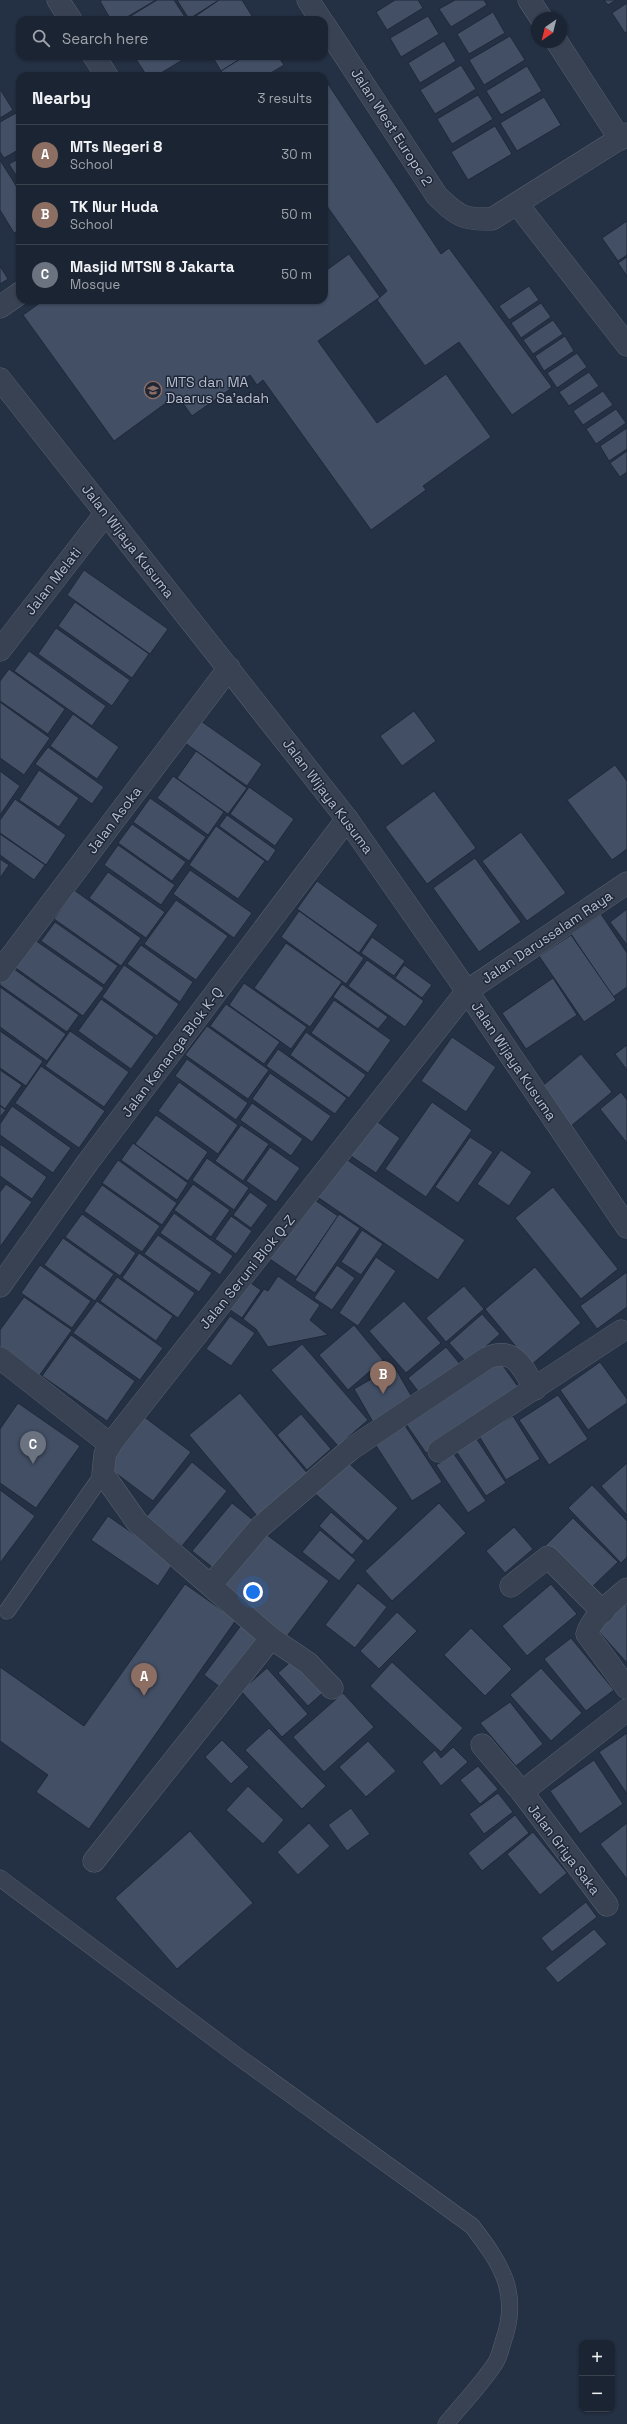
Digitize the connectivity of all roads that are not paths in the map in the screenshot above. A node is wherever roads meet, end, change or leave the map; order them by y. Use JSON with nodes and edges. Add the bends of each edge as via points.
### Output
{"nodes":[{"id":1,"x":58,"y":0,"type":"edge"},
{"id":2,"x":308,"y":0,"type":"edge"},
{"id":3,"x":529,"y":0,"type":"edge"},
{"id":4,"x":537,"y":12,"type":"edge"},
{"id":5,"x":68,"y":16,"type":"edge"},
{"id":6,"x":319,"y":16,"type":"edge"},
{"id":7,"x":328,"y":30,"type":"edge"},
{"id":8,"x":561,"y":48,"type":"edge"},
{"id":9,"x":97,"y":60,"type":"edge"},
{"id":10,"x":104,"y":72,"type":"edge"},
{"id":11,"x":623,"y":136,"type":"edge"},
{"id":12,"x":518,"y":205,"type":"junction"},
{"id":13,"x":16,"y":296,"type":"edge"},
{"id":14,"x":0,"y":307,"type":"edge"},
{"id":15,"x":627,"y":346,"type":"edge"},
{"id":16,"x":1,"y":383,"type":"edge"},
{"id":17,"x":106,"y":513,"type":"junction"},
{"id":18,"x":0,"y":650,"type":"edge"},
{"id":19,"x":229,"y":668,"type":"junction"},
{"id":20,"x":347,"y":820,"type":"junction"},
{"id":21,"x":627,"y":883,"type":"edge"},
{"id":22,"x":0,"y":971,"type":"edge"},
{"id":23,"x":467,"y":991,"type":"junction"},
{"id":24,"x":627,"y":1227,"type":"edge"},
{"id":25,"x":0,"y":1286,"type":"edge"},
{"id":26,"x":625,"y":1333,"type":"edge"},
{"id":27,"x":0,"y":1358,"type":"edge"},
{"id":28,"x":535,"y":1388,"type":"junction"},
{"id":29,"x":113,"y":1441,"type":"junction"},
{"id":30,"x":439,"y":1451,"type":"dead end"},
{"id":31,"x":104,"y":1474,"type":"junction"},
{"id":32,"x":211,"y":1585,"type":"junction"},
{"id":33,"x":511,"y":1586,"type":"dead end"},
{"id":34,"x":627,"y":1588,"type":"edge"},
{"id":35,"x":7,"y":1611,"type":"dead end"},
{"id":36,"x":603,"y":1612,"type":"junction"},
{"id":37,"x":271,"y":1638,"type":"junction"},
{"id":38,"x":332,"y":1688,"type":"dead end"},
{"id":39,"x":627,"y":1688,"type":"edge"},
{"id":40,"x":627,"y":1710,"type":"edge"},
{"id":41,"x":482,"y":1745,"type":"dead end"},
{"id":42,"x":522,"y":1792,"type":"junction"},
{"id":43,"x":94,"y":1861,"type":"dead end"},
{"id":44,"x":0,"y":1878,"type":"edge"},
{"id":45,"x":607,"y":1905,"type":"dead end"},
{"id":46,"x":446,"y":2424,"type":"edge"}],
"edges":[{"from":1,"to":5,"type":"street"},
{"from":2,"to":6,"type":"street"},
{"from":3,"to":4,"type":"street"},
{"from":7,"to":12,"type":"street","name":"Jalan West Europe 2","via":[[437,196],[453,212],[471,220],[492,219]]},
{"from":8,"to":11,"type":"street"},
{"from":9,"to":10,"type":"street"},
{"from":11,"to":12,"type":"street"},
{"from":12,"to":15,"type":"street"},
{"from":13,"to":14,"type":"street"},
{"from":16,"to":17,"type":"street","name":"Jalan Wijaya Kusuma"},
{"from":17,"to":18,"type":"street","name":"Jalan Melati"},
{"from":17,"to":19,"type":"street","name":"Jalan Wijaya Kusuma"},
{"from":19,"to":20,"type":"street","name":"Jalan Wijaya Kusuma"},
{"from":19,"to":22,"type":"street","name":"Jalan Asoka"},
{"from":20,"to":23,"type":"street","name":"Jalan Wijaya Kusuma"},
{"from":20,"to":25,"type":"street","name":"Jalan Kenanga Blok K-Q","via":[[88,1162]]},
{"from":21,"to":23,"type":"street","name":"Jalan Darussalam Raya"},
{"from":23,"to":24,"type":"street","name":"Jalan Wijaya Kusuma"},
{"from":23,"to":29,"type":"street","name":"Jalan Seruni Blok Q-Z"},
{"from":26,"to":28,"type":"street"},
{"from":27,"to":29,"type":"street","via":[[107,1442]]},
{"from":28,"to":30,"type":"street"},
{"from":28,"to":32,"type":"street","via":[[513,1357],[501,1354],[487,1358],[351,1449],[260,1527]]},
{"from":29,"to":31,"type":"street","name":"Jalan Seruni Blok Q-Z","via":[[105,1454]]},
{"from":31,"to":32,"type":"street","via":[[137,1522]]},
{"from":31,"to":35,"type":"lane"},
{"from":32,"to":37,"type":"street"},
{"from":33,"to":36,"type":"street","via":[[548,1557]]},
{"from":34,"to":36,"type":"street"},
{"from":36,"to":39,"type":"street","via":[[589,1628],[588,1638]]},
{"from":37,"to":38,"type":"street","via":[[308,1663]]},
{"from":37,"to":43,"type":"street"},
{"from":40,"to":42,"type":"street","name":"Jalan Griya Saka"},
{"from":41,"to":42,"type":"street","name":"Jalan Griya Saka"},
{"from":42,"to":45,"type":"street","name":"Jalan Griya Saka"},
{"from":44,"to":46,"type":"lane","via":[[236,2055],[472,2226],[491,2251],[505,2277],[511,2304],[507,2331],[496,2362]]}]}
